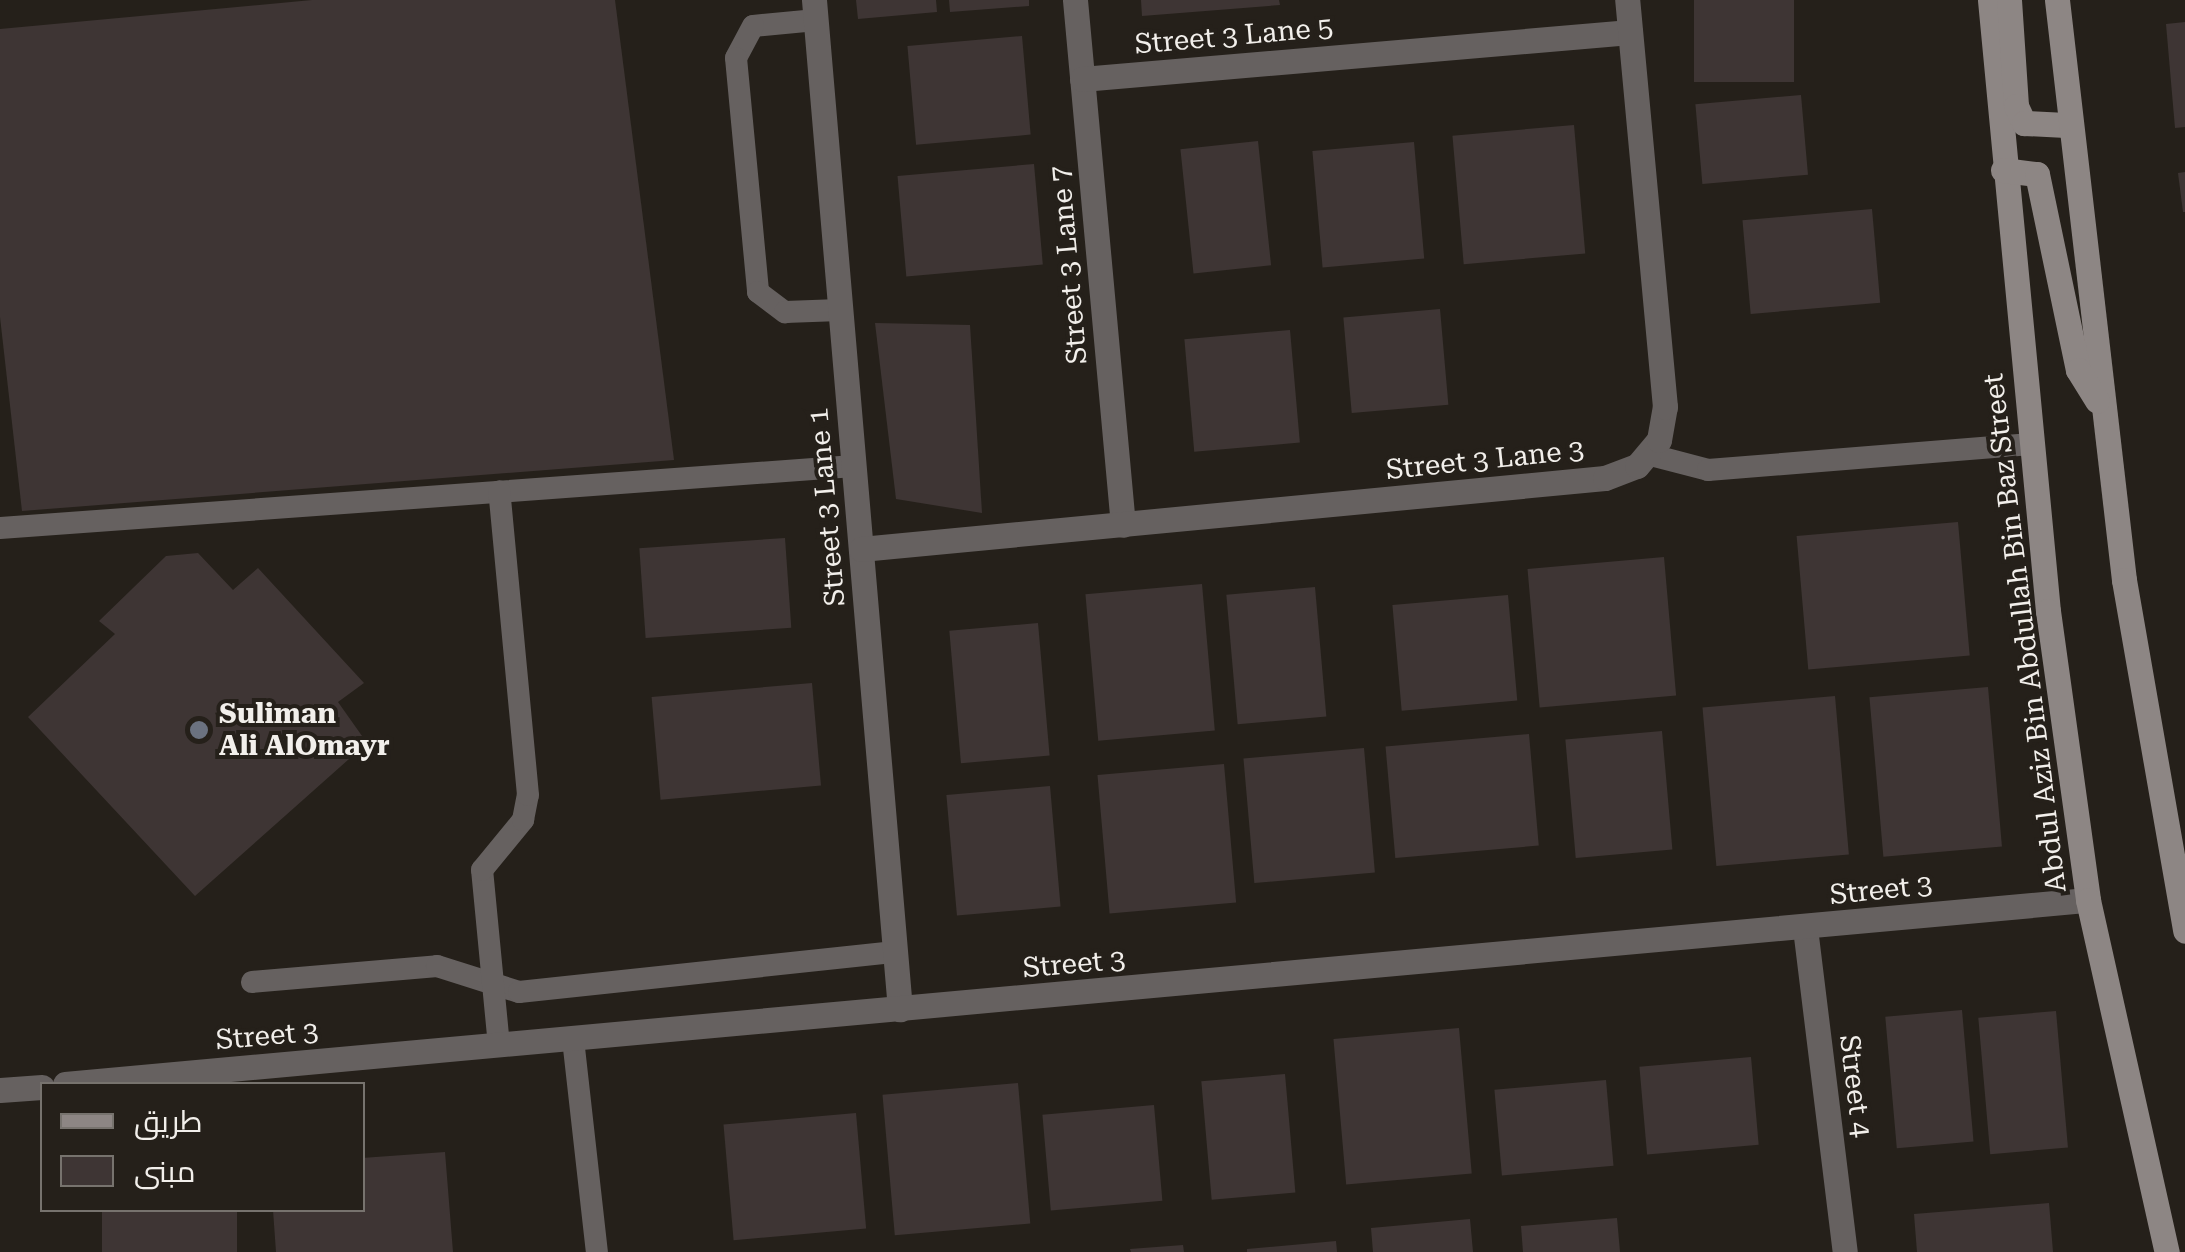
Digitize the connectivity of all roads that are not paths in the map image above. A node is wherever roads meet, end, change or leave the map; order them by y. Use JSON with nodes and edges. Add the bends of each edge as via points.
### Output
{"nodes":[{"id":1,"x":1075,"y":0,"type":"edge"},
{"id":2,"x":1627,"y":0,"type":"edge"},
{"id":3,"x":1990,"y":0,"type":"edge"},
{"id":4,"x":2009,"y":0,"type":"edge"},
{"id":5,"x":2058,"y":0,"type":"edge"},
{"id":6,"x":815,"y":10,"type":"edge"},
{"id":7,"x":1630,"y":32,"type":"junction"},
{"id":8,"x":1082,"y":79,"type":"junction"},
{"id":9,"x":2066,"y":125,"type":"junction"},
{"id":10,"x":2004,"y":170,"type":"junction"},
{"id":11,"x":840,"y":310,"type":"junction"},
{"id":12,"x":2102,"y":410,"type":"junction"},
{"id":13,"x":2031,"y":444,"type":"junction"},
{"id":14,"x":1651,"y":454,"type":"junction"},
{"id":15,"x":854,"y":466,"type":"junction"},
{"id":16,"x":499,"y":491,"type":"junction"},
{"id":17,"x":1124,"y":526,"type":"junction"},
{"id":18,"x":0,"y":528,"type":"edge"},
{"id":19,"x":861,"y":549,"type":"junction"},
{"id":20,"x":2181,"y":892,"type":"edge"},
{"id":21,"x":2088,"y":900,"type":"junction"},
{"id":22,"x":1805,"y":928,"type":"junction"},
{"id":23,"x":2185,"y":931,"type":"edge"},
{"id":24,"x":895,"y":952,"type":"junction"},
{"id":25,"x":252,"y":982,"type":"dead end"},
{"id":26,"x":490,"y":984,"type":"junction"},
{"id":27,"x":900,"y":1010,"type":"junction"},
{"id":28,"x":574,"y":1039,"type":"junction"},
{"id":29,"x":499,"y":1046,"type":"junction"},
{"id":30,"x":89,"y":1082,"type":"edge"},
{"id":31,"x":40,"y":1086,"type":"edge"},
{"id":32,"x":0,"y":1090,"type":"edge"},
{"id":33,"x":597,"y":1252,"type":"edge"},
{"id":34,"x":1845,"y":1252,"type":"edge"},
{"id":35,"x":2167,"y":1252,"type":"edge"}],
"edges":[{"from":1,"to":8,"type":"street","name":"Street 3 Lane 7"},
{"from":2,"to":7,"type":"street"},
{"from":3,"to":10,"type":"street","name":"Abdul Aziz Bin Abdullah Bin Baz Street"},
{"from":4,"to":9,"type":"street","via":[[2016,106],[2024,123]]},
{"from":5,"to":9,"type":"street"},
{"from":6,"to":11,"type":"street","name":"Street 3 Lane 1"},
{"from":6,"to":11,"type":"lane","via":[[745,34],[739,95],[758,292],[785,312]]},
{"from":7,"to":8,"type":"street","name":"Street 3 Lane 5"},
{"from":7,"to":14,"type":"street","via":[[1665,407]]},
{"from":8,"to":17,"type":"street","name":"Street 3 Lane 7"},
{"from":9,"to":12,"type":"street"},
{"from":10,"to":12,"type":"street","via":[[2037,174],[2078,370]]},
{"from":10,"to":13,"type":"street","name":"Abdul Aziz Bin Abdullah Bin Baz Street"},
{"from":11,"to":15,"type":"street","name":"Street 3 Lane 1"},
{"from":12,"to":20,"type":"street"},
{"from":13,"to":14,"type":"lane","via":[[1708,470]]},
{"from":13,"to":21,"type":"street","name":"Abdul Aziz Bin Abdullah Bin Baz Street"},
{"from":14,"to":17,"type":"street","name":"Street 3 Lane 3","via":[[1604,478]]},
{"from":15,"to":16,"type":"lane"},
{"from":15,"to":19,"type":"street","name":"Street 3 Lane 1"},
{"from":16,"to":18,"type":"lane"},
{"from":16,"to":26,"type":"lane","via":[[528,795],[523,820],[482,870]]},
{"from":17,"to":19,"type":"street","name":"Street 3 Lane 3"},
{"from":19,"to":24,"type":"street","name":"Street 3 Lane 1"},
{"from":20,"to":23,"type":"street"},
{"from":21,"to":22,"type":"street","name":"Street 3"},
{"from":21,"to":35,"type":"street","name":"Abdul Aziz Bin Abdullah Bin Baz Street"},
{"from":22,"to":27,"type":"street","name":"Street 3"},
{"from":22,"to":34,"type":"street","name":"Street 4"},
{"from":24,"to":26,"type":"lane","via":[[518,992]]},
{"from":24,"to":27,"type":"street","name":"Street 3 Lane 1"},
{"from":25,"to":26,"type":"lane","via":[[437,966]]},
{"from":26,"to":29,"type":"lane"},
{"from":27,"to":28,"type":"street","name":"Street 3"},
{"from":28,"to":29,"type":"street","name":"Street 3"},
{"from":28,"to":33,"type":"lane"},
{"from":29,"to":30,"type":"street","name":"Street 3"},
{"from":31,"to":32,"type":"street"}]}
